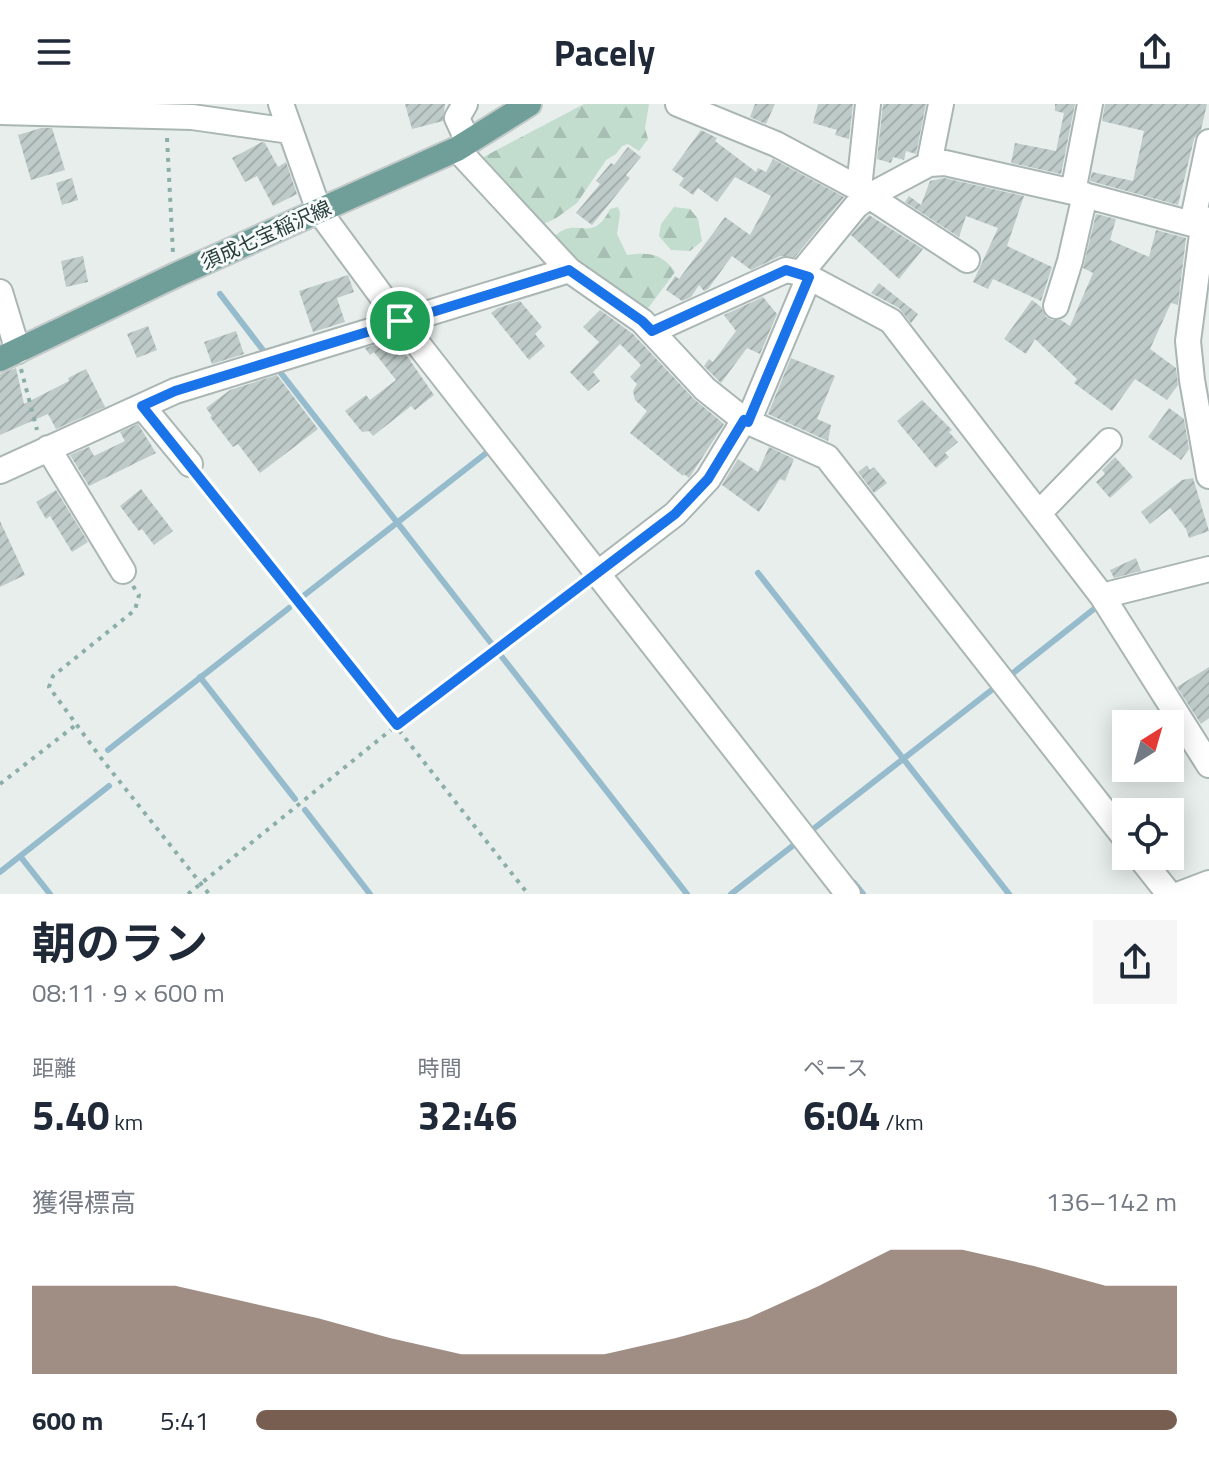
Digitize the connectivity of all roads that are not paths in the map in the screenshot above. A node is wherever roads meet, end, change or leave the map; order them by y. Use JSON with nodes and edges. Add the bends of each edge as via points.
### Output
{"nodes":[{"id":1,"x":281,"y":104,"type":"edge"},
{"id":2,"x":465,"y":104,"type":"edge"},
{"id":3,"x":529,"y":104,"type":"edge"},
{"id":4,"x":678,"y":104,"type":"edge"},
{"id":5,"x":868,"y":104,"type":"edge"},
{"id":6,"x":941,"y":104,"type":"edge"},
{"id":7,"x":1090,"y":104,"type":"edge"},
{"id":8,"x":0,"y":112,"type":"edge"},
{"id":9,"x":290,"y":131,"type":"junction"},
{"id":10,"x":1209,"y":142,"type":"edge"},
{"id":11,"x":463,"y":146,"type":"junction"},
{"id":12,"x":929,"y":164,"type":"junction"},
{"id":13,"x":866,"y":193,"type":"junction"},
{"id":14,"x":1079,"y":194,"type":"junction"},
{"id":15,"x":319,"y":211,"type":"junction"},
{"id":16,"x":1201,"y":221,"type":"edge"},
{"id":17,"x":967,"y":260,"type":"dead end"},
{"id":18,"x":569,"y":270,"type":"junction"},
{"id":19,"x":805,"y":275,"type":"junction"},
{"id":20,"x":0,"y":292,"type":"edge"},
{"id":21,"x":1056,"y":306,"type":"dead end"},
{"id":22,"x":400,"y":321,"type":"junction"},
{"id":23,"x":652,"y":331,"type":"junction"},
{"id":24,"x":12,"y":354,"type":"edge"},
{"id":25,"x":142,"y":406,"type":"junction"},
{"id":26,"x":746,"y":421,"type":"junction"},
{"id":27,"x":1109,"y":441,"type":"dead end"},
{"id":28,"x":45,"y":450,"type":"junction"},
{"id":29,"x":190,"y":464,"type":"road end"},
{"id":30,"x":0,"y":471,"type":"edge"},
{"id":31,"x":1209,"y":476,"type":"edge"},
{"id":32,"x":1039,"y":513,"type":"junction"},
{"id":33,"x":1209,"y":569,"type":"edge"},
{"id":34,"x":123,"y":571,"type":"road end"},
{"id":35,"x":597,"y":574,"type":"junction"},
{"id":36,"x":1102,"y":596,"type":"junction"},
{"id":37,"x":1209,"y":765,"type":"edge"},
{"id":38,"x":1112,"y":821,"type":"edge"},
{"id":39,"x":1150,"y":870,"type":"edge"},
{"id":40,"x":1209,"y":883,"type":"edge"},
{"id":41,"x":848,"y":894,"type":"edge"},
{"id":42,"x":1169,"y":894,"type":"edge"},
{"id":43,"x":1180,"y":894,"type":"edge"}],
"edges":[{"from":1,"to":9,"type":"street"},
{"from":2,"to":11,"type":"street","via":[[457,118]]},
{"from":3,"to":11,"type":"main road","name":"須成七宝稲沢線"},
{"from":4,"to":13,"type":"street","via":[[776,144]]},
{"from":5,"to":13,"type":"street"},
{"from":6,"to":12,"type":"street"},
{"from":7,"to":14,"type":"street"},
{"from":8,"to":9,"type":"street","via":[[192,117]]},
{"from":9,"to":15,"type":"street"},
{"from":10,"to":16,"type":"street"},
{"from":11,"to":15,"type":"main road","name":"須成七宝稲沢線"},
{"from":11,"to":18,"type":"street"},
{"from":12,"to":13,"type":"street"},
{"from":12,"to":14,"type":"street","via":[[945,163]]},
{"from":13,"to":17,"type":"street"},
{"from":13,"to":19,"type":"street"},
{"from":14,"to":16,"type":"street"},
{"from":14,"to":21,"type":"street","via":[[1070,261]]},
{"from":15,"to":22,"type":"street"},
{"from":15,"to":24,"type":"main road","name":"須成七宝稲沢線"},
{"from":16,"to":31,"type":"street","via":[[1188,341]]},
{"from":18,"to":22,"type":"street"},
{"from":18,"to":23,"type":"street"},
{"from":19,"to":23,"type":"street","via":[[786,270]]},
{"from":19,"to":26,"type":"street"},
{"from":19,"to":32,"type":"street","via":[[891,321]]},
{"from":20,"to":24,"type":"street"},
{"from":22,"to":25,"type":"street"},
{"from":22,"to":35,"type":"street"},
{"from":23,"to":26,"type":"street","via":[[705,389]]},
{"from":25,"to":28,"type":"street"},
{"from":25,"to":29,"type":"street"},
{"from":26,"to":35,"type":"street","via":[[708,479],[675,514]]},
{"from":26,"to":38,"type":"street","via":[[827,457]]},
{"from":27,"to":32,"type":"street"},
{"from":28,"to":30,"type":"street"},
{"from":28,"to":34,"type":"street"},
{"from":32,"to":36,"type":"street"},
{"from":33,"to":36,"type":"street"},
{"from":35,"to":41,"type":"street"},
{"from":36,"to":37,"type":"street"},
{"from":39,"to":42,"type":"street"},
{"from":40,"to":43,"type":"street"}]}
